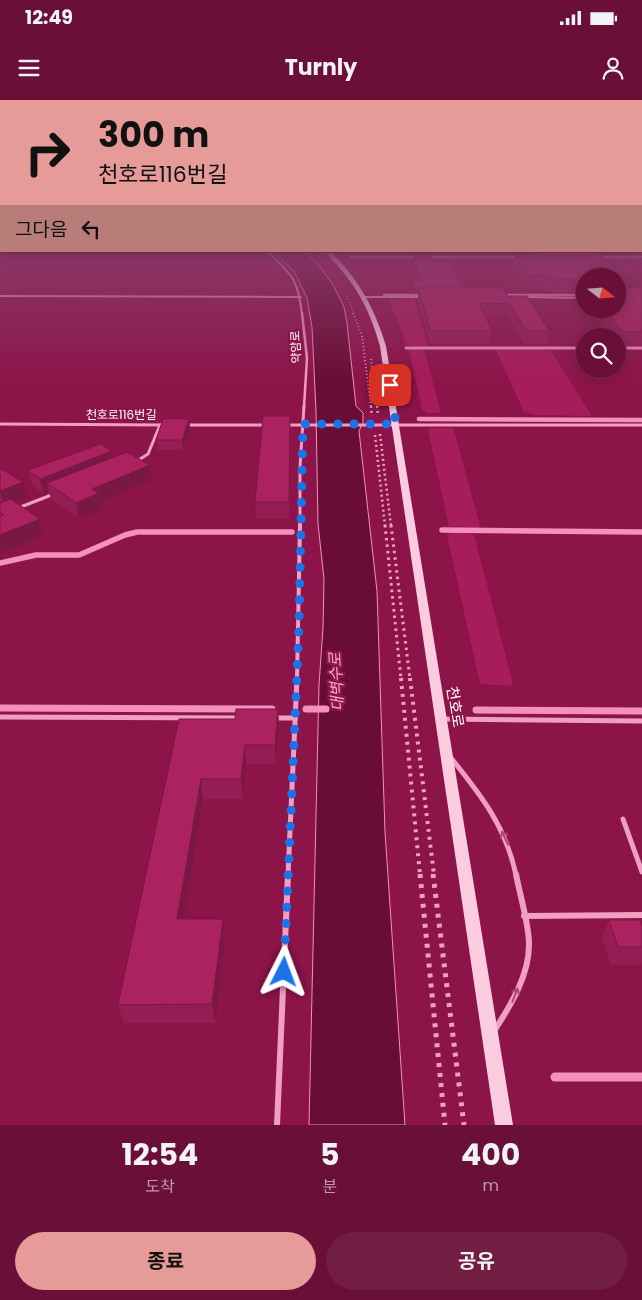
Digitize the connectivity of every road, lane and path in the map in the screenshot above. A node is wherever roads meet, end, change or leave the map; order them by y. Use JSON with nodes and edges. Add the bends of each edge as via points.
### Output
{"nodes":[{"id":1,"x":296,"y":288,"type":"edge"},
{"id":2,"x":358,"y":288,"type":"edge"},
{"id":3,"x":0,"y":296,"type":"edge"},
{"id":4,"x":300,"y":297,"type":"junction"},
{"id":5,"x":365,"y":297,"type":"junction"},
{"id":6,"x":431,"y":297,"type":"edge"},
{"id":7,"x":517,"y":298,"type":"edge"},
{"id":8,"x":576,"y":298,"type":"edge"},
{"id":9,"x":360,"y":316,"type":"dead end"},
{"id":10,"x":363,"y":324,"type":"dead end"},
{"id":11,"x":368,"y":339,"type":"dead end"},
{"id":12,"x":370,"y":354,"type":"dead end"},
{"id":13,"x":0,"y":424,"type":"edge"},
{"id":14,"x":274,"y":424,"type":"edge"},
{"id":15,"x":284,"y":424,"type":"edge"},
{"id":16,"x":305,"y":424,"type":"junction"},
{"id":17,"x":371,"y":424,"type":"junction"},
{"id":18,"x":379,"y":424,"type":"junction"},
{"id":19,"x":396,"y":424,"type":"junction"},
{"id":20,"x":160,"y":425,"type":"junction"},
{"id":21,"x":170,"y":425,"type":"edge"},
{"id":22,"x":180,"y":425,"type":"edge"},
{"id":23,"x":642,"y":425,"type":"edge"},
{"id":24,"x":132,"y":463,"type":"edge"},
{"id":25,"x":62,"y":491,"type":"edge"},
{"id":26,"x":15,"y":509,"type":"edge"},
{"id":27,"x":0,"y":717,"type":"edge"},
{"id":28,"x":246,"y":718,"type":"edge"},
{"id":29,"x":265,"y":718,"type":"edge"},
{"id":30,"x":295,"y":718,"type":"junction"},
{"id":31,"x":441,"y":719,"type":"junction"},
{"id":32,"x":642,"y":720,"type":"edge"},
{"id":33,"x":446,"y":753,"type":"junction"},
{"id":34,"x":624,"y":819,"type":"dead end"},
{"id":35,"x":642,"y":872,"type":"edge"},
{"id":36,"x":642,"y":915,"type":"edge"},
{"id":37,"x":524,"y":916,"type":"junction"},
{"id":38,"x":490,"y":1036,"type":"junction"},
{"id":39,"x":276,"y":1125,"type":"edge"},
{"id":40,"x":445,"y":1125,"type":"edge"},
{"id":41,"x":464,"y":1125,"type":"edge"},
{"id":42,"x":504,"y":1125,"type":"edge"}],
"edges":[{"from":1,"to":4,"type":"lane","name":"약암로"},
{"from":2,"to":5,"type":"street","name":"천호로"},
{"from":3,"to":4,"type":"lane"},
{"from":4,"to":16,"type":"lane","name":"약암로","via":[[307,358]]},
{"from":5,"to":6,"type":"lane"},
{"from":5,"to":19,"type":"street","name":"천호로","via":[[383,346]]},
{"from":7,"to":8,"type":"lane"},
{"from":9,"to":17,"type":"path","via":[[345,288],[362,336]]},
{"from":10,"to":11,"type":"path"},
{"from":12,"to":18,"type":"path"},
{"from":13,"to":20,"type":"lane","name":"천호로116번길"},
{"from":14,"to":22,"type":"lane"},
{"from":15,"to":16,"type":"lane"},
{"from":16,"to":17,"type":"lane"},
{"from":16,"to":30,"type":"lane","via":[[300,477],[301,571]]},
{"from":17,"to":18,"type":"lane"},
{"from":17,"to":40,"type":"path","via":[[400,669]]},
{"from":18,"to":19,"type":"lane"},
{"from":18,"to":41,"type":"path"},
{"from":19,"to":23,"type":"lane"},
{"from":19,"to":31,"type":"street","name":"천호로"},
{"from":20,"to":21,"type":"lane","name":"천호로116번길"},
{"from":20,"to":24,"type":"lane","via":[[146,457]]},
{"from":25,"to":26,"type":"lane"},
{"from":27,"to":28,"type":"lane"},
{"from":29,"to":30,"type":"lane"},
{"from":30,"to":39,"type":"lane"},
{"from":31,"to":32,"type":"lane"},
{"from":31,"to":33,"type":"street","name":"천호로"},
{"from":37,"to":33,"type":"lane","one_way":true,"via":[[506,840],[485,801]]},
{"from":33,"to":38,"type":"street","name":"천호로"},
{"from":34,"to":35,"type":"lane"},
{"from":36,"to":37,"type":"lane"},
{"from":38,"to":37,"type":"lane","one_way":true,"via":[[508,1010],[529,954]]},
{"from":38,"to":42,"type":"street","name":"천호로"}]}
